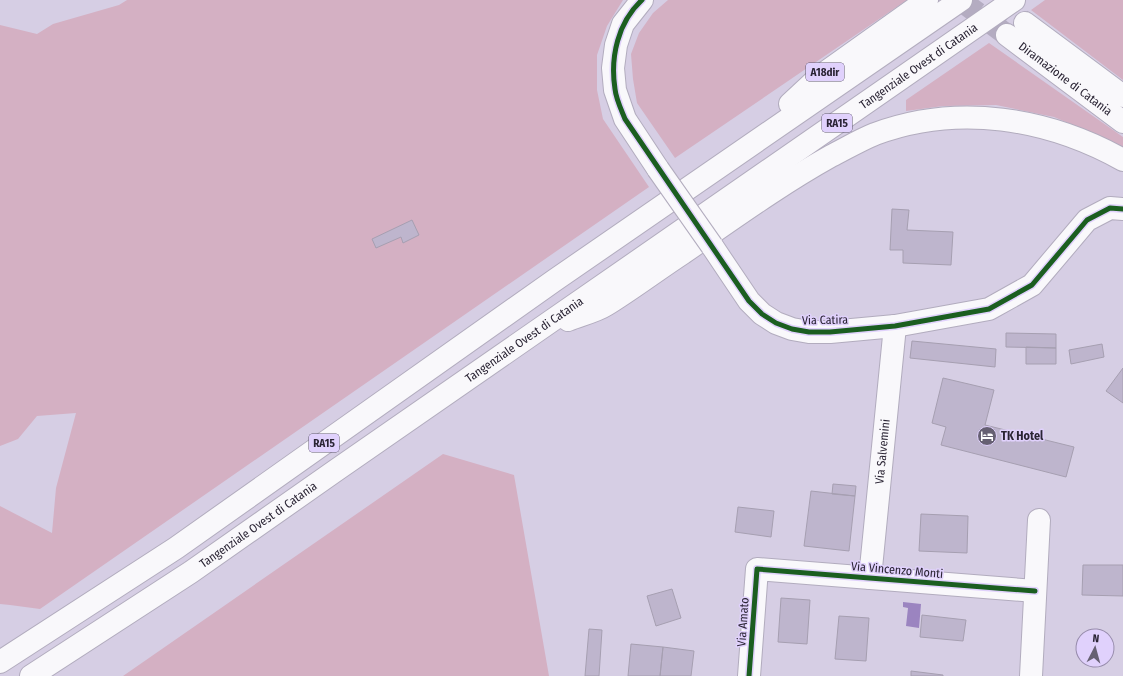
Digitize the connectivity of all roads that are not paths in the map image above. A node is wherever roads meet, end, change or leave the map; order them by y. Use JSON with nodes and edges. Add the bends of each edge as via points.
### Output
{"nodes":[{"id":1,"x":642,"y":0,"type":"edge"},
{"id":2,"x":927,"y":0,"type":"edge"},
{"id":3,"x":961,"y":0,"type":"edge"},
{"id":4,"x":1014,"y":0,"type":"edge"},
{"id":5,"x":1025,"y":23,"type":"tunnel mouth"},
{"id":6,"x":1008,"y":35,"type":"tunnel mouth"},
{"id":7,"x":1123,"y":96,"type":"edge"},
{"id":8,"x":1122,"y":121,"type":"edge"},
{"id":9,"x":733,"y":157,"type":"junction"},
{"id":10,"x":1123,"y":160,"type":"edge"},
{"id":11,"x":1123,"y":209,"type":"edge"},
{"id":12,"x":895,"y":326,"type":"junction"},
{"id":13,"x":534,"y":334,"type":"junction"},
{"id":14,"x":1039,"y":520,"type":"dead end"},
{"id":15,"x":757,"y":569,"type":"joint"},
{"id":16,"x":870,"y":578,"type":"junction"},
{"id":17,"x":1035,"y":591,"type":"junction"},
{"id":18,"x":0,"y":662,"type":"edge"},
{"id":19,"x":31,"y":676,"type":"edge"},
{"id":20,"x":750,"y":676,"type":"edge"},
{"id":21,"x":1031,"y":676,"type":"edge"}],
"edges":[{"from":1,"to":12,"type":"main road","name":"Via Catira","bridge":true,"via":[[624,24],[616,45],[613,68],[615,90],[625,119],[748,301],[776,323],[809,332]]},
{"from":2,"to":9,"type":"main road","number":"A18dir","via":[[819,77]]},
{"from":3,"to":9,"type":"main road","number":"RA15"},
{"from":4,"to":13,"type":"main road","name":"Tangenziale Ovest di Catania","number":"RA15"},
{"from":5,"to":7,"type":"main road","name":"Diramazione di Catania"},
{"from":6,"to":8,"type":"main road","name":"Diramazione di Catania"},
{"from":9,"to":18,"type":"main road","number":"RA15","via":[[176,548]]},
{"from":10,"to":13,"type":"main road","via":[[1092,144],[1062,133],[1013,120],[946,118],[899,126],[874,134],[816,165],[604,306]]},
{"from":11,"to":12,"type":"main road","name":"Via Catira","via":[[1110,208],[1087,220],[1032,285],[989,309]]},
{"from":12,"to":16,"type":"main road","name":"Via Salvemini"},
{"from":13,"to":19,"type":"main road","name":"Tangenziale Ovest di Catania","number":"RA15","via":[[191,572]]},
{"from":14,"to":17,"type":"main road"},
{"from":15,"to":16,"type":"main road","name":"Via Vincenzo Monti"},
{"from":15,"to":20,"type":"main road","name":"Via Amato"},
{"from":16,"to":17,"type":"main road","name":"Via Vincenzo Monti"},
{"from":17,"to":21,"type":"main road"}]}
